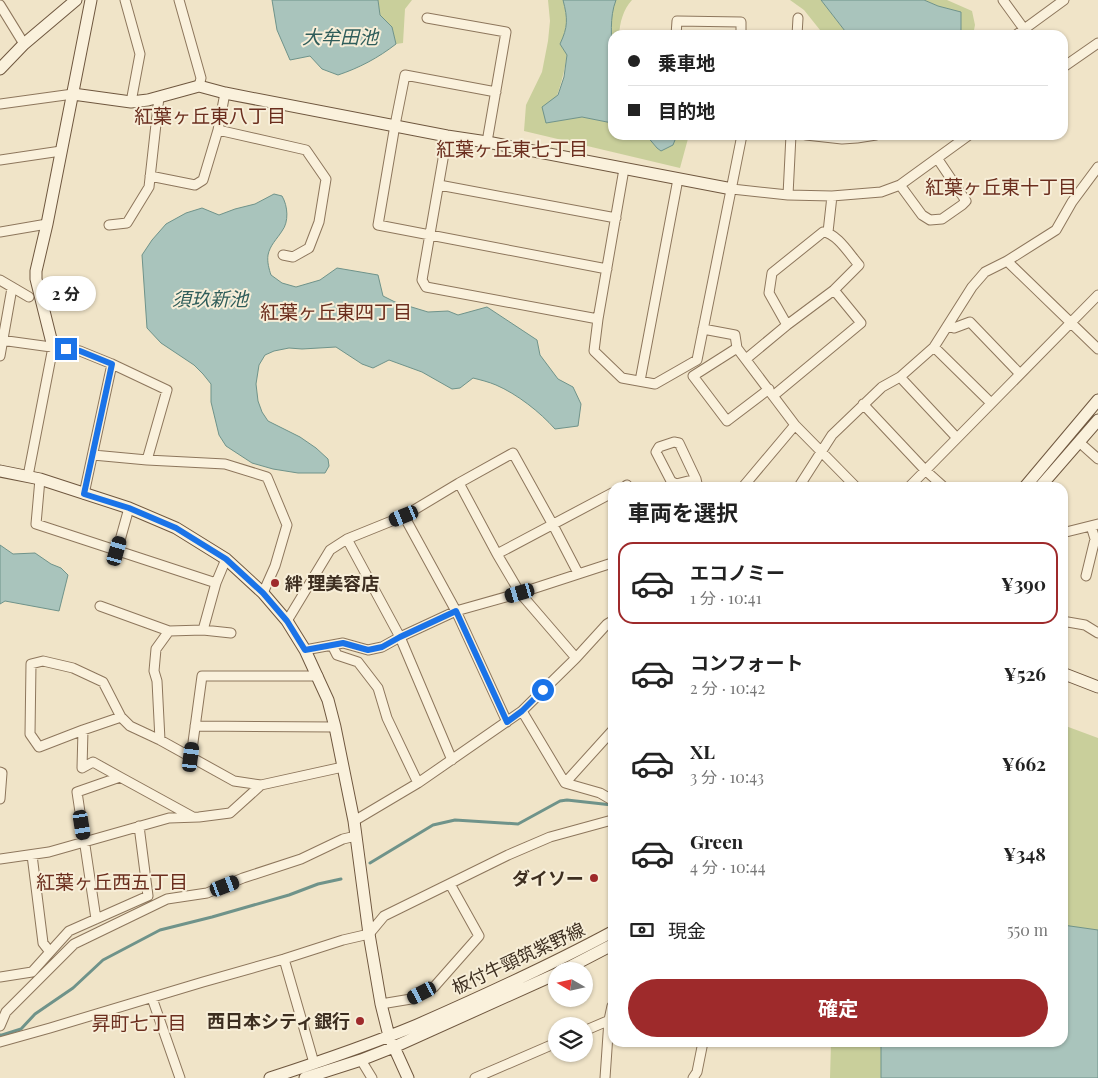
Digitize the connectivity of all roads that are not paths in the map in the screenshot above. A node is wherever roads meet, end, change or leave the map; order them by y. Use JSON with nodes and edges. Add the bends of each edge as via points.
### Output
{"nodes":[{"id":1,"x":76,"y":0,"type":"edge"},
{"id":2,"x":91,"y":0,"type":"edge"},
{"id":3,"x":125,"y":0,"type":"edge"},
{"id":4,"x":179,"y":0,"type":"edge"},
{"id":5,"x":1003,"y":0,"type":"edge"},
{"id":6,"x":1064,"y":0,"type":"edge"},
{"id":7,"x":0,"y":5,"type":"edge"},
{"id":8,"x":427,"y":18,"type":"dead end"},
{"id":9,"x":798,"y":18,"type":"dead end"},
{"id":10,"x":1024,"y":29,"type":"joint"},
{"id":11,"x":676,"y":30,"type":"edge"},
{"id":12,"x":741,"y":30,"type":"edge"},
{"id":13,"x":797,"y":30,"type":"edge"},
{"id":14,"x":1098,"y":43,"type":"edge"},
{"id":15,"x":24,"y":44,"type":"junction"},
{"id":16,"x":1068,"y":64,"type":"edge"},
{"id":17,"x":0,"y":69,"type":"edge"},
{"id":18,"x":199,"y":86,"type":"junction"},
{"id":19,"x":225,"y":92,"type":"junction"},
{"id":20,"x":496,"y":92,"type":"junction"},
{"id":21,"x":73,"y":94,"type":"junction"},
{"id":22,"x":159,"y":97,"type":"junction"},
{"id":23,"x":131,"y":102,"type":"junction"},
{"id":24,"x":0,"y":104,"type":"edge"},
{"id":25,"x":394,"y":125,"type":"junction"},
{"id":26,"x":218,"y":130,"type":"junction"},
{"id":27,"x":447,"y":136,"type":"junction"},
{"id":28,"x":741,"y":140,"type":"edge"},
{"id":29,"x":791,"y":140,"type":"edge"},
{"id":30,"x":962,"y":140,"type":"edge"},
{"id":31,"x":487,"y":142,"type":"junction"},
{"id":32,"x":61,"y":152,"type":"junction"},
{"id":33,"x":937,"y":158,"type":"junction"},
{"id":34,"x":0,"y":160,"type":"edge"},
{"id":35,"x":1098,"y":167,"type":"edge"},
{"id":36,"x":624,"y":169,"type":"junction"},
{"id":37,"x":150,"y":176,"type":"junction"},
{"id":38,"x":678,"y":179,"type":"junction"},
{"id":39,"x":900,"y":185,"type":"junction"},
{"id":40,"x":438,"y":186,"type":"junction"},
{"id":41,"x":732,"y":189,"type":"junction"},
{"id":42,"x":788,"y":194,"type":"junction"},
{"id":43,"x":832,"y":196,"type":"junction"},
{"id":44,"x":616,"y":218,"type":"junction"},
{"id":45,"x":47,"y":224,"type":"junction"},
{"id":46,"x":109,"y":225,"type":"dead end"},
{"id":47,"x":0,"y":232,"type":"edge"},
{"id":48,"x":828,"y":232,"type":"junction"},
{"id":49,"x":430,"y":235,"type":"junction"},
{"id":50,"x":283,"y":255,"type":"dead end"},
{"id":51,"x":1007,"y":261,"type":"junction"},
{"id":52,"x":607,"y":269,"type":"junction"},
{"id":53,"x":0,"y":280,"type":"edge"},
{"id":54,"x":12,"y":288,"type":"junction"},
{"id":55,"x":834,"y":290,"type":"junction"},
{"id":56,"x":1098,"y":295,"type":"edge"},
{"id":57,"x":29,"y":298,"type":"dead end"},
{"id":58,"x":598,"y":319,"type":"junction"},
{"id":59,"x":1071,"y":323,"type":"junction"},
{"id":60,"x":787,"y":325,"type":"junction"},
{"id":61,"x":948,"y":326,"type":"junction"},
{"id":62,"x":703,"y":329,"type":"junction"},
{"id":63,"x":2,"y":341,"type":"edge"},
{"id":64,"x":53,"y":347,"type":"junction"},
{"id":65,"x":934,"y":347,"type":"junction"},
{"id":66,"x":737,"y":348,"type":"junction"},
{"id":67,"x":1098,"y":349,"type":"edge"},
{"id":68,"x":0,"y":356,"type":"edge"},
{"id":69,"x":746,"y":359,"type":"junction"},
{"id":70,"x":112,"y":364,"type":"junction"},
{"id":71,"x":1020,"y":374,"type":"junction"},
{"id":72,"x":900,"y":377,"type":"junction"},
{"id":73,"x":640,"y":381,"type":"junction"},
{"id":74,"x":771,"y":393,"type":"junction"},
{"id":75,"x":1098,"y":400,"type":"edge"},
{"id":76,"x":991,"y":403,"type":"junction"},
{"id":77,"x":863,"y":404,"type":"junction"},
{"id":78,"x":1098,"y":420,"type":"edge"},
{"id":79,"x":795,"y":425,"type":"junction"},
{"id":80,"x":957,"y":438,"type":"junction"},
{"id":81,"x":1079,"y":442,"type":"junction"},
{"id":82,"x":820,"y":452,"type":"junction"},
{"id":83,"x":93,"y":455,"type":"junction"},
{"id":84,"x":1098,"y":459,"type":"edge"},
{"id":85,"x":147,"y":460,"type":"junction"},
{"id":86,"x":925,"y":470,"type":"junction"},
{"id":87,"x":0,"y":471,"type":"edge"},
{"id":88,"x":28,"y":476,"type":"junction"},
{"id":89,"x":40,"y":479,"type":"junction"},
{"id":90,"x":673,"y":482,"type":"edge"},
{"id":91,"x":697,"y":482,"type":"edge"},
{"id":92,"x":747,"y":482,"type":"edge"},
{"id":93,"x":802,"y":482,"type":"edge"},
{"id":94,"x":851,"y":482,"type":"edge"},
{"id":95,"x":914,"y":482,"type":"edge"},
{"id":96,"x":938,"y":482,"type":"edge"},
{"id":97,"x":1029,"y":482,"type":"edge"},
{"id":98,"x":1044,"y":482,"type":"edge"},
{"id":99,"x":458,"y":483,"type":"junction"},
{"id":100,"x":84,"y":494,"type":"junction"},
{"id":101,"x":608,"y":495,"type":"edge"},
{"id":102,"x":129,"y":508,"type":"junction"},
{"id":103,"x":404,"y":516,"type":"junction"},
{"id":104,"x":553,"y":525,"type":"junction"},
{"id":105,"x":1094,"y":525,"type":"edge"},
{"id":106,"x":1068,"y":532,"type":"edge"},
{"id":107,"x":347,"y":539,"type":"junction"},
{"id":108,"x":117,"y":551,"type":"junction"},
{"id":109,"x":497,"y":554,"type":"junction"},
{"id":110,"x":226,"y":559,"type":"junction"},
{"id":111,"x":608,"y":564,"type":"edge"},
{"id":112,"x":578,"y":573,"type":"junction"},
{"id":113,"x":1086,"y":576,"type":"dead end"},
{"id":114,"x":216,"y":583,"type":"junction"},
{"id":115,"x":263,"y":593,"type":"junction"},
{"id":116,"x":520,"y":593,"type":"junction"},
{"id":117,"x":100,"y":606,"type":"dead end"},
{"id":118,"x":456,"y":611,"type":"junction"},
{"id":119,"x":287,"y":621,"type":"junction"},
{"id":120,"x":1068,"y":622,"type":"edge"},
{"id":121,"x":608,"y":623,"type":"edge"},
{"id":122,"x":169,"y":630,"type":"junction"},
{"id":123,"x":203,"y":630,"type":"junction"},
{"id":124,"x":231,"y":633,"type":"dead end"},
{"id":125,"x":1098,"y":634,"type":"edge"},
{"id":126,"x":400,"y":637,"type":"junction"},
{"id":127,"x":332,"y":645,"type":"junction"},
{"id":128,"x":305,"y":650,"type":"junction"},
{"id":129,"x":576,"y":658,"type":"junction"},
{"id":130,"x":318,"y":676,"type":"junction"},
{"id":131,"x":1068,"y":676,"type":"edge"},
{"id":132,"x":1098,"y":687,"type":"edge"},
{"id":133,"x":522,"y":711,"type":"junction"},
{"id":134,"x":121,"y":717,"type":"junction"},
{"id":135,"x":507,"y":722,"type":"junction"},
{"id":136,"x":195,"y":726,"type":"junction"},
{"id":137,"x":335,"y":727,"type":"junction"},
{"id":138,"x":83,"y":730,"type":"junction"},
{"id":139,"x":608,"y":735,"type":"edge"},
{"id":140,"x":160,"y":740,"type":"junction"},
{"id":141,"x":191,"y":757,"type":"junction"},
{"id":142,"x":452,"y":760,"type":"junction"},
{"id":143,"x":343,"y":767,"type":"junction"},
{"id":144,"x":0,"y":772,"type":"edge"},
{"id":145,"x":120,"y":777,"type":"junction"},
{"id":146,"x":418,"y":783,"type":"junction"},
{"id":147,"x":565,"y":783,"type":"junction"},
{"id":148,"x":261,"y":784,"type":"junction"},
{"id":149,"x":608,"y":798,"type":"edge"},
{"id":150,"x":0,"y":799,"type":"edge"},
{"id":151,"x":193,"y":817,"type":"junction"},
{"id":152,"x":354,"y":821,"type":"junction"},
{"id":153,"x":608,"y":821,"type":"edge"},
{"id":154,"x":139,"y":826,"type":"junction"},
{"id":155,"x":356,"y":836,"type":"junction"},
{"id":156,"x":85,"y":842,"type":"junction"},
{"id":157,"x":32,"y":855,"type":"junction"},
{"id":158,"x":0,"y":859,"type":"edge"},
{"id":159,"x":450,"y":884,"type":"junction"},
{"id":160,"x":96,"y":919,"type":"junction"},
{"id":161,"x":369,"y":934,"type":"junction"},
{"id":162,"x":608,"y":934,"type":"edge"},
{"id":163,"x":608,"y":947,"type":"edge"},
{"id":164,"x":50,"y":952,"type":"junction"},
{"id":165,"x":284,"y":959,"type":"junction"},
{"id":166,"x":579,"y":962,"type":"edge"},
{"id":167,"x":0,"y":976,"type":"edge"},
{"id":168,"x":548,"y":978,"type":"edge"},
{"id":169,"x":152,"y":998,"type":"junction"},
{"id":170,"x":381,"y":1004,"type":"junction"},
{"id":171,"x":3,"y":1011,"type":"edge"},
{"id":172,"x":608,"y":1021,"type":"edge"},
{"id":173,"x":0,"y":1026,"type":"edge"},
{"id":174,"x":593,"y":1027,"type":"edge"},
{"id":175,"x":389,"y":1036,"type":"junction"},
{"id":176,"x":0,"y":1042,"type":"edge"},
{"id":177,"x":548,"y":1046,"type":"edge"},
{"id":178,"x":394,"y":1047,"type":"junction"},
{"id":179,"x":608,"y":1047,"type":"edge"},
{"id":180,"x":702,"y":1047,"type":"edge"},
{"id":181,"x":361,"y":1060,"type":"junction"},
{"id":182,"x":314,"y":1064,"type":"junction"},
{"id":183,"x":180,"y":1078,"type":"edge"},
{"id":184,"x":270,"y":1078,"type":"edge"},
{"id":185,"x":305,"y":1078,"type":"edge"},
{"id":186,"x":372,"y":1078,"type":"edge"},
{"id":187,"x":408,"y":1078,"type":"edge"},
{"id":188,"x":475,"y":1078,"type":"edge"},
{"id":189,"x":605,"y":1078,"type":"edge"},
{"id":190,"x":694,"y":1078,"type":"edge"}],
"edges":[{"from":1,"to":15,"type":"street"},
{"from":2,"to":21,"type":"street"},
{"from":3,"to":23,"type":"street","via":[[140,54]]},
{"from":4,"to":18,"type":"street","via":[[201,78]]},
{"from":5,"to":10,"type":"street"},
{"from":6,"to":10,"type":"street"},
{"from":7,"to":15,"type":"street"},
{"from":8,"to":20,"type":"street","via":[[506,32]]},
{"from":9,"to":13,"type":"street"},
{"from":11,"to":12,"type":"street","via":[[677,21],[741,22]]},
{"from":14,"to":16,"type":"street"},
{"from":15,"to":17,"type":"street"},
{"from":18,"to":19,"type":"street"},
{"from":18,"to":22,"type":"street"},
{"from":19,"to":25,"type":"street"},
{"from":19,"to":26,"type":"street"},
{"from":20,"to":25,"type":"street","via":[[405,75]]},
{"from":20,"to":31,"type":"street"},
{"from":21,"to":23,"type":"street"},
{"from":21,"to":24,"type":"street"},
{"from":21,"to":32,"type":"street"},
{"from":22,"to":23,"type":"street"},
{"from":22,"to":37,"type":"street"},
{"from":25,"to":27,"type":"street"},
{"from":25,"to":49,"type":"street","via":[[378,224]]},
{"from":26,"to":37,"type":"street","via":[[203,180],[195,185]]},
{"from":26,"to":50,"type":"street","via":[[306,150],[326,179],[319,222],[309,248],[293,256]]},
{"from":27,"to":31,"type":"street"},
{"from":27,"to":40,"type":"street"},
{"from":28,"to":41,"type":"street"},
{"from":29,"to":42,"type":"street"},
{"from":30,"to":33,"type":"street"},
{"from":31,"to":36,"type":"street"},
{"from":32,"to":34,"type":"street"},
{"from":32,"to":45,"type":"street"},
{"from":33,"to":39,"type":"street"},
{"from":33,"to":39,"type":"street","via":[[966,201],[962,205],[942,219],[930,220],[922,215]]},
{"from":35,"to":51,"type":"street","via":[[1056,230]]},
{"from":36,"to":38,"type":"street"},
{"from":36,"to":44,"type":"street"},
{"from":37,"to":46,"type":"street","via":[[149,187],[127,223]]},
{"from":38,"to":41,"type":"street"},
{"from":38,"to":73,"type":"street"},
{"from":39,"to":43,"type":"street","via":[[881,192]]},
{"from":40,"to":44,"type":"street"},
{"from":40,"to":49,"type":"street"},
{"from":41,"to":42,"type":"street"},
{"from":41,"to":62,"type":"street"},
{"from":42,"to":43,"type":"street"},
{"from":43,"to":48,"type":"street"},
{"from":44,"to":52,"type":"street"},
{"from":45,"to":47,"type":"street"},
{"from":45,"to":64,"type":"street","via":[[36,280]]},
{"from":48,"to":55,"type":"street","via":[[859,265]]},
{"from":48,"to":60,"type":"street","via":[[823,232],[772,273],[769,294]]},
{"from":49,"to":52,"type":"street"},
{"from":49,"to":58,"type":"street","via":[[422,280],[426,287]]},
{"from":51,"to":59,"type":"street"},
{"from":51,"to":61,"type":"street","via":[[985,272]]},
{"from":52,"to":58,"type":"street"},
{"from":53,"to":54,"type":"street"},
{"from":54,"to":57,"type":"street"},
{"from":54,"to":63,"type":"street"},
{"from":55,"to":60,"type":"street"},
{"from":55,"to":74,"type":"street","via":[[861,323]]},
{"from":56,"to":59,"type":"street"},
{"from":58,"to":73,"type":"street","via":[[594,351],[622,378]]},
{"from":59,"to":67,"type":"street"},
{"from":59,"to":71,"type":"street"},
{"from":60,"to":69,"type":"street"},
{"from":61,"to":65,"type":"street"},
{"from":61,"to":71,"type":"street","via":[[954,328],[970,322]]},
{"from":62,"to":66,"type":"street","via":[[735,335]]},
{"from":62,"to":73,"type":"street","via":[[697,360],[655,384]]},
{"from":63,"to":64,"type":"street"},
{"from":63,"to":68,"type":"street"},
{"from":64,"to":70,"type":"street","via":[[80,351]]},
{"from":64,"to":88,"type":"street"},
{"from":65,"to":72,"type":"street"},
{"from":65,"to":76,"type":"street"},
{"from":66,"to":69,"type":"street"},
{"from":66,"to":74,"type":"street","via":[[693,376],[727,421]]},
{"from":69,"to":74,"type":"street"},
{"from":70,"to":83,"type":"street"},
{"from":70,"to":85,"type":"street","via":[[168,390]]},
{"from":71,"to":76,"type":"street"},
{"from":72,"to":77,"type":"street","via":[[882,387]]},
{"from":72,"to":80,"type":"street"},
{"from":74,"to":79,"type":"street"},
{"from":75,"to":97,"type":"street"},
{"from":76,"to":80,"type":"street"},
{"from":77,"to":82,"type":"street"},
{"from":77,"to":86,"type":"street"},
{"from":78,"to":81,"type":"street"},
{"from":79,"to":82,"type":"street"},
{"from":79,"to":92,"type":"street"},
{"from":80,"to":86,"type":"street"},
{"from":81,"to":84,"type":"street"},
{"from":81,"to":98,"type":"street"},
{"from":82,"to":93,"type":"street"},
{"from":82,"to":94,"type":"street"},
{"from":83,"to":85,"type":"street"},
{"from":83,"to":100,"type":"street"},
{"from":85,"to":115,"type":"street","via":[[225,464],[267,477],[287,526]]},
{"from":86,"to":95,"type":"street"},
{"from":86,"to":96,"type":"street"},
{"from":87,"to":88,"type":"street"},
{"from":88,"to":89,"type":"street"},
{"from":89,"to":100,"type":"street"},
{"from":89,"to":108,"type":"street","via":[[36,524]]},
{"from":90,"to":91,"type":"street","via":[[656,452],[659,447],[674,442],[679,443]]},
{"from":99,"to":103,"type":"street"},
{"from":99,"to":104,"type":"street","via":[[513,453]]},
{"from":99,"to":109,"type":"street"},
{"from":100,"to":102,"type":"street"},
{"from":101,"to":104,"type":"street"},
{"from":102,"to":108,"type":"street"},
{"from":102,"to":110,"type":"street","via":[[176,528]]},
{"from":103,"to":107,"type":"street"},
{"from":103,"to":118,"type":"street"},
{"from":104,"to":109,"type":"street"},
{"from":104,"to":112,"type":"street"},
{"from":105,"to":106,"type":"street"},
{"from":105,"to":113,"type":"street","via":[[1095,539],[1085,561]]},
{"from":107,"to":119,"type":"street","via":[[330,550]]},
{"from":107,"to":126,"type":"street"},
{"from":108,"to":114,"type":"street"},
{"from":109,"to":116,"type":"street"},
{"from":110,"to":114,"type":"street"},
{"from":110,"to":115,"type":"street"},
{"from":111,"to":112,"type":"street"},
{"from":112,"to":116,"type":"street"},
{"from":114,"to":123,"type":"street"},
{"from":115,"to":119,"type":"street"},
{"from":116,"to":118,"type":"street"},
{"from":116,"to":129,"type":"street"},
{"from":117,"to":122,"type":"street"},
{"from":118,"to":126,"type":"street"},
{"from":118,"to":135,"type":"street"},
{"from":119,"to":128,"type":"street"},
{"from":120,"to":125,"type":"street","via":[[1085,625]]},
{"from":121,"to":129,"type":"street"},
{"from":122,"to":123,"type":"street"},
{"from":122,"to":140,"type":"street","via":[[156,649],[154,671]]},
{"from":123,"to":124,"type":"street"},
{"from":126,"to":127,"type":"street","via":[[368,650],[343,643]]},
{"from":126,"to":142,"type":"street"},
{"from":127,"to":128,"type":"street"},
{"from":127,"to":146,"type":"street","via":[[338,656],[358,662],[378,688],[387,718]]},
{"from":128,"to":130,"type":"street"},
{"from":129,"to":133,"type":"street"},
{"from":130,"to":136,"type":"street","via":[[202,676]]},
{"from":130,"to":137,"type":"street"},
{"from":131,"to":132,"type":"street"},
{"from":133,"to":135,"type":"street"},
{"from":133,"to":147,"type":"street"},
{"from":134,"to":138,"type":"street"},
{"from":134,"to":138,"type":"street","via":[[103,682],[73,668],[43,661],[31,664],[30,734],[39,747]]},
{"from":134,"to":140,"type":"street","via":[[130,726]]},
{"from":135,"to":142,"type":"street"},
{"from":136,"to":137,"type":"street"},
{"from":136,"to":141,"type":"street"},
{"from":137,"to":143,"type":"street"},
{"from":138,"to":145,"type":"street","via":[[82,768],[93,762]]},
{"from":139,"to":147,"type":"street"},
{"from":140,"to":141,"type":"street"},
{"from":141,"to":148,"type":"street","via":[[234,781]]},
{"from":142,"to":146,"type":"street"},
{"from":143,"to":148,"type":"street"},
{"from":143,"to":152,"type":"street"},
{"from":144,"to":150,"type":"street"},
{"from":145,"to":151,"type":"street"},
{"from":145,"to":156,"type":"street","via":[[77,792]]},
{"from":146,"to":152,"type":"street"},
{"from":147,"to":149,"type":"street"},
{"from":148,"to":151,"type":"street","via":[[230,813]]},
{"from":151,"to":154,"type":"street","via":[[168,818]]},
{"from":152,"to":155,"type":"street"},
{"from":153,"to":159,"type":"street","via":[[550,837]]},
{"from":154,"to":156,"type":"street"},
{"from":154,"to":160,"type":"street","via":[[148,896]]},
{"from":155,"to":161,"type":"street"},
{"from":155,"to":171,"type":"street","via":[[207,892],[167,899],[74,944]]},
{"from":156,"to":157,"type":"street"},
{"from":156,"to":160,"type":"street"},
{"from":157,"to":158,"type":"street"},
{"from":157,"to":164,"type":"street","via":[[43,943]]},
{"from":159,"to":161,"type":"street","via":[[384,916]]},
{"from":159,"to":170,"type":"street","via":[[479,936],[434,987],[411,999]]},
{"from":160,"to":164,"type":"street","via":[[69,931]]},
{"from":161,"to":165,"type":"street"},
{"from":161,"to":170,"type":"street"},
{"from":162,"to":175,"type":"street","name":"板付牛頸筑紫野線","via":[[555,962]]},
{"from":163,"to":166,"type":"street","name":"板付牛頸筑紫野線"},
{"from":164,"to":167,"type":"street","via":[[32,972]]},
{"from":165,"to":169,"type":"street"},
{"from":165,"to":182,"type":"street"},
{"from":168,"to":178,"type":"street","name":"板付牛頸筑紫野線"},
{"from":169,"to":176,"type":"street"},
{"from":169,"to":183,"type":"street"},
{"from":170,"to":175,"type":"street"},
{"from":171,"to":173,"type":"street"},
{"from":172,"to":174,"type":"street"},
{"from":175,"to":178,"type":"street"},
{"from":175,"to":182,"type":"street","name":"板付牛頸筑紫野線"},
{"from":177,"to":188,"type":"street"},
{"from":178,"to":181,"type":"street","name":"板付牛頸筑紫野線"},
{"from":178,"to":187,"type":"street"},
{"from":179,"to":189,"type":"street"},
{"from":180,"to":190,"type":"street"},
{"from":181,"to":185,"type":"street","name":"板付牛頸筑紫野線"},
{"from":181,"to":186,"type":"street"},
{"from":182,"to":184,"type":"street","name":"板付牛頸筑紫野線"}]}
